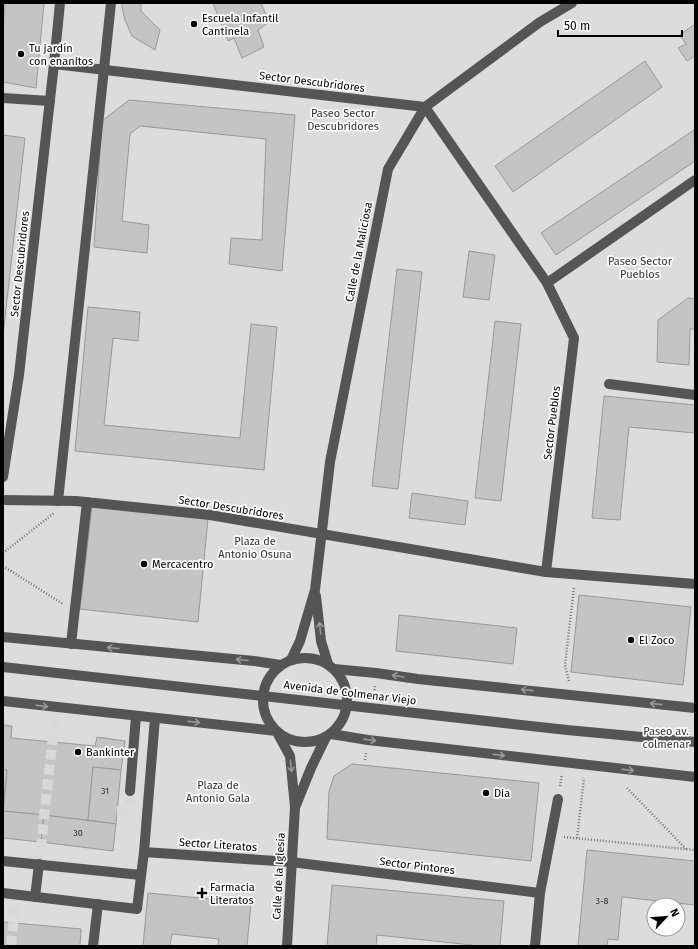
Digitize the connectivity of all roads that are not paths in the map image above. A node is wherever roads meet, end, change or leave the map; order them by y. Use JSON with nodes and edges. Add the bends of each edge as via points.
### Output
{"nodes":[{"id":1,"x":60,"y":3,"type":"edge"},
{"id":2,"x":111,"y":3,"type":"edge"},
{"id":3,"x":572,"y":3,"type":"edge"},
{"id":4,"x":54,"y":64,"type":"junction"},
{"id":5,"x":103,"y":70,"type":"junction"},
{"id":6,"x":3,"y":98,"type":"edge"},
{"id":7,"x":50,"y":101,"type":"junction"},
{"id":8,"x":425,"y":107,"type":"junction"},
{"id":9,"x":695,"y":180,"type":"edge"},
{"id":10,"x":547,"y":283,"type":"junction"},
{"id":11,"x":609,"y":384,"type":"dead end"},
{"id":12,"x":695,"y":395,"type":"edge"},
{"id":13,"x":3,"y":477,"type":"edge"},
{"id":14,"x":3,"y":500,"type":"edge"},
{"id":15,"x":58,"y":501,"type":"junction"},
{"id":16,"x":88,"y":502,"type":"junction"},
{"id":17,"x":322,"y":535,"type":"junction"},
{"id":18,"x":546,"y":572,"type":"junction"},
{"id":19,"x":695,"y":584,"type":"edge"},
{"id":20,"x":315,"y":590,"type":"junction"},
{"id":21,"x":3,"y":637,"type":"edge"},
{"id":22,"x":72,"y":644,"type":"junction"},
{"id":23,"x":291,"y":660,"type":"junction"},
{"id":24,"x":281,"y":665,"type":"junction"},
{"id":25,"x":331,"y":666,"type":"junction"},
{"id":26,"x":3,"y":667,"type":"edge"},
{"id":27,"x":263,"y":695,"type":"junction"},
{"id":28,"x":3,"y":701,"type":"edge"},
{"id":29,"x":348,"y":705,"type":"junction"},
{"id":30,"x":695,"y":708,"type":"edge"},
{"id":31,"x":136,"y":716,"type":"junction"},
{"id":32,"x":155,"y":718,"type":"junction"},
{"id":33,"x":276,"y":731,"type":"junction"},
{"id":34,"x":329,"y":736,"type":"junction"},
{"id":35,"x":695,"y":742,"type":"edge"},
{"id":36,"x":695,"y":777,"type":"edge"},
{"id":37,"x":130,"y":791,"type":"tunnel mouth"},
{"id":38,"x":558,"y":799,"type":"road end"},
{"id":39,"x":295,"y":807,"type":"junction"},
{"id":40,"x":144,"y":852,"type":"junction"},
{"id":41,"x":3,"y":860,"type":"edge"},
{"id":42,"x":291,"y":862,"type":"junction"},
{"id":43,"x":39,"y":864,"type":"junction"},
{"id":44,"x":141,"y":875,"type":"junction"},
{"id":45,"x":3,"y":893,"type":"edge"},
{"id":46,"x":540,"y":893,"type":"junction"},
{"id":47,"x":35,"y":897,"type":"junction"},
{"id":48,"x":98,"y":904,"type":"junction"},
{"id":49,"x":93,"y":946,"type":"edge"},
{"id":50,"x":287,"y":946,"type":"edge"},
{"id":51,"x":534,"y":946,"type":"edge"}],
"edges":[{"from":1,"to":4,"type":"street","name":"Sector Descubridores"},
{"from":2,"to":5,"type":"street"},
{"from":3,"to":8,"type":"street","name":"Calle de la Maliciosa","via":[[540,22]]},
{"from":4,"to":5,"type":"street","name":"Sector Descubridores"},
{"from":4,"to":7,"type":"street","name":"Sector Descubridores"},
{"from":5,"to":8,"type":"street","name":"Sector Descubridores"},
{"from":5,"to":15,"type":"street"},
{"from":6,"to":7,"type":"street"},
{"from":7,"to":13,"type":"street","name":"Sector Descubridores","via":[[20,375]]},
{"from":8,"to":10,"type":"street","name":"Sector Pueblos"},
{"from":8,"to":17,"type":"street","name":"Calle de la Maliciosa","via":[[388,169],[330,462]]},
{"from":9,"to":10,"type":"street"},
{"from":10,"to":18,"type":"street","name":"Sector Pueblos","via":[[574,338]]},
{"from":11,"to":12,"type":"street"},
{"from":14,"to":15,"type":"street","name":"Sector Descubridores"},
{"from":15,"to":16,"type":"street","name":"Sector Descubridores"},
{"from":16,"to":17,"type":"street","name":"Sector Descubridores","via":[[210,515]]},
{"from":16,"to":22,"type":"street"},
{"from":17,"to":18,"type":"street"},
{"from":17,"to":20,"type":"street","name":"Calle de la Maliciosa"},
{"from":18,"to":19,"type":"street"},
{"from":20,"to":23,"type":"street","name":"Calle de la Maliciosa","via":[[300,641]]},
{"from":25,"to":20,"type":"street","name":"Calle de la Maliciosa","one_way":true,"via":[[321,641]]},
{"from":21,"to":22,"type":"street","name":"Avenida de Colmenar Viejo"},
{"from":24,"to":22,"type":"street","name":"Avenida de Colmenar Viejo","one_way":true},
{"from":23,"to":24,"type":"street"},
{"from":23,"to":25,"type":"street","name":"Avenida de Colmenar Viejo","via":[[304,657]]},
{"from":24,"to":27,"type":"street","via":[[272,673]]},
{"from":25,"to":29,"type":"street","name":"Calle de la Maliciosa","via":[[342,679]]},
{"from":30,"to":25,"type":"street","name":"Avenida de Colmenar Viejo","one_way":true,"via":[[418,680]]},
{"from":26,"to":27,"type":"street","name":"Avenida de Colmenar Viejo"},
{"from":27,"to":29,"type":"street","name":"Avenida de Colmenar Viejo"},
{"from":27,"to":33,"type":"street","name":"Calle de la Iglesia","via":[[268,721]]},
{"from":28,"to":31,"type":"street","one_way":true},
{"from":29,"to":34,"type":"street","name":"Calle de la Iglesia","via":[[340,726]]},
{"from":29,"to":35,"type":"street","name":"Avenida de Colmenar Viejo"},
{"from":31,"to":32,"type":"street"},
{"from":31,"to":37,"type":"street"},
{"from":32,"to":33,"type":"street","one_way":true},
{"from":32,"to":40,"type":"street"},
{"from":33,"to":34,"type":"street","via":[[287,739],[300,742],[314,742]]},
{"from":33,"to":39,"type":"street","name":"Calle de la Iglesia","one_way":true,"via":[[290,756]]},
{"from":34,"to":36,"type":"street","one_way":true},
{"from":34,"to":39,"type":"street","name":"Calle de la Iglesia","via":[[311,768]]},
{"from":38,"to":46,"type":"street"},
{"from":39,"to":42,"type":"street","name":"Calle de la Iglesia"},
{"from":40,"to":42,"type":"street","name":"Sector Literatos"},
{"from":40,"to":44,"type":"street"},
{"from":41,"to":43,"type":"street"},
{"from":42,"to":46,"type":"street","name":"Sector Pintores"},
{"from":42,"to":50,"type":"street","name":"Calle de la Iglesia"},
{"from":43,"to":44,"type":"street"},
{"from":43,"to":47,"type":"street"},
{"from":44,"to":48,"type":"street","via":[[137,909]]},
{"from":45,"to":47,"type":"street"},
{"from":46,"to":51,"type":"street"},
{"from":47,"to":48,"type":"street"},
{"from":48,"to":49,"type":"street"}]}
